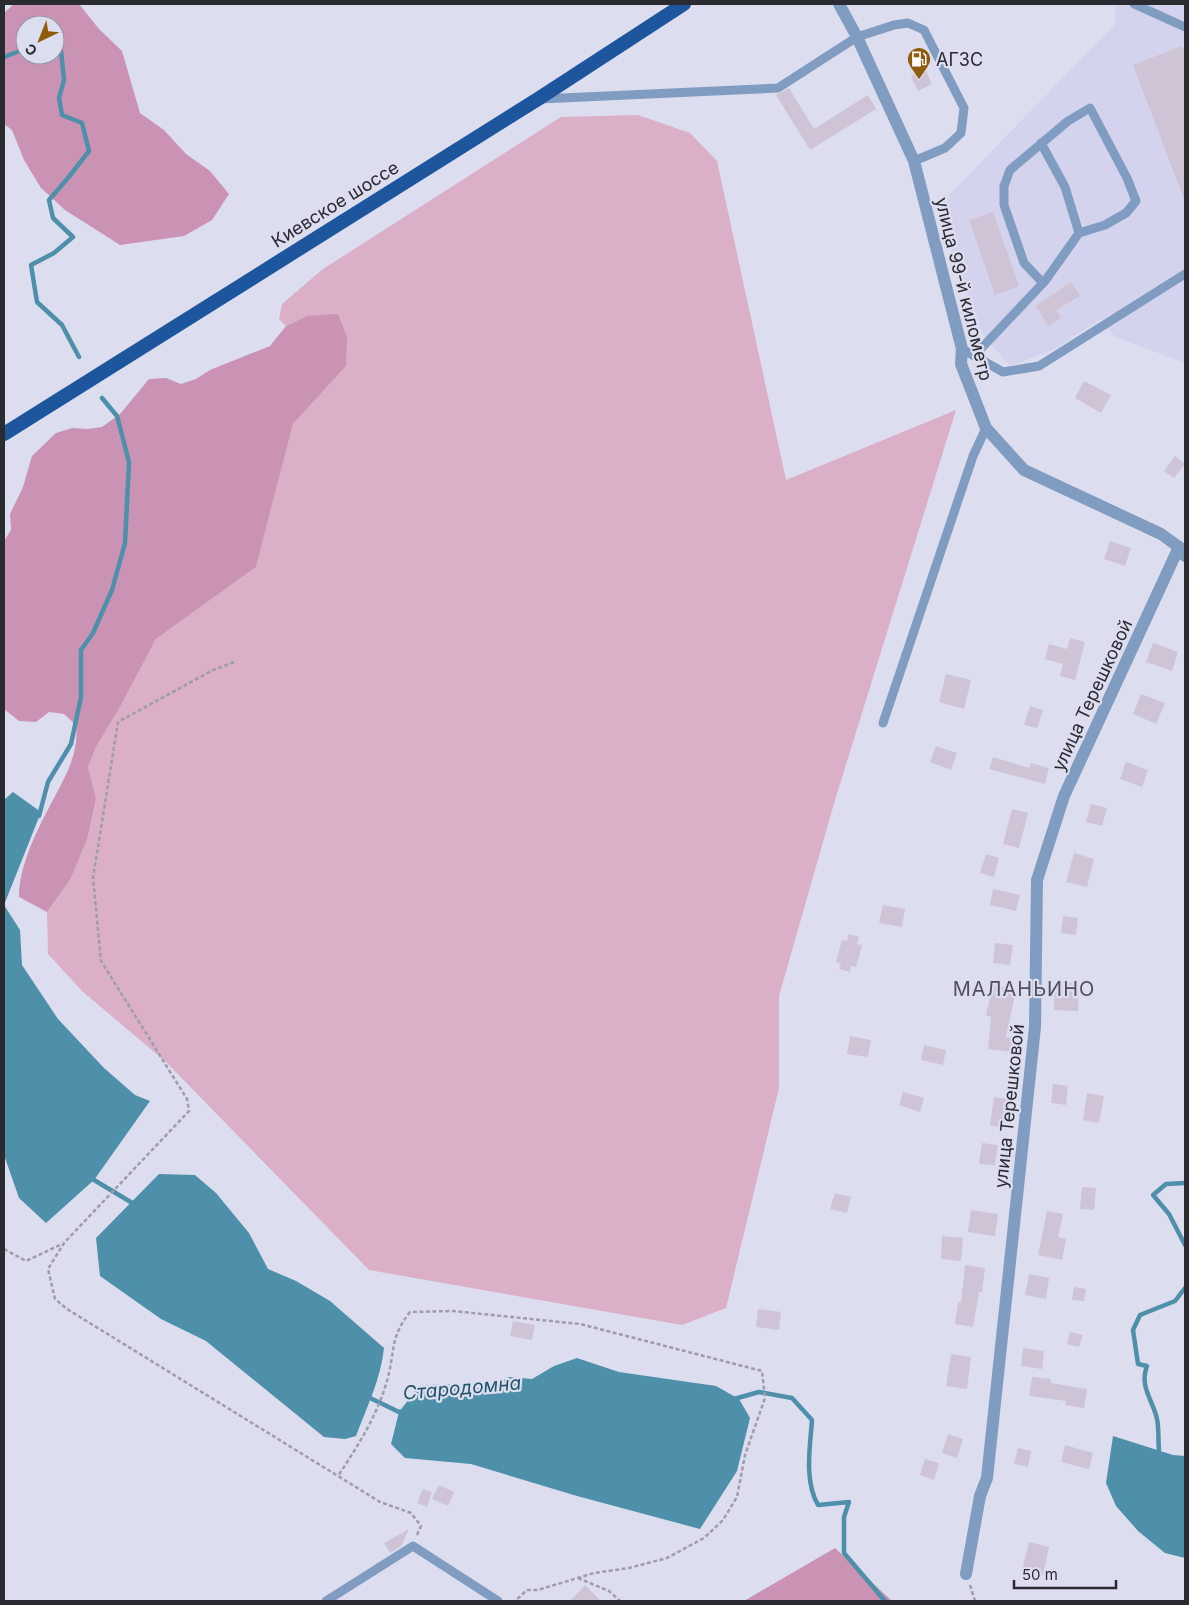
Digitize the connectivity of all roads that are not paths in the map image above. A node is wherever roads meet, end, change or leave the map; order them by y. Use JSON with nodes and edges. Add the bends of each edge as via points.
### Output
{"nodes":[{"id":1,"x":684,"y":4,"type":"edge"},
{"id":2,"x":839,"y":4,"type":"edge"},
{"id":3,"x":1134,"y":4,"type":"edge"},
{"id":4,"x":1185,"y":27,"type":"edge"},
{"id":5,"x":857,"y":37,"type":"junction"},
{"id":6,"x":538,"y":99,"type":"junction"},
{"id":7,"x":1040,"y":143,"type":"junction"},
{"id":8,"x":914,"y":161,"type":"junction"},
{"id":9,"x":1079,"y":233,"type":"junction"},
{"id":10,"x":1185,"y":274,"type":"edge"},
{"id":11,"x":1043,"y":283,"type":"junction"},
{"id":12,"x":962,"y":349,"type":"junction"},
{"id":13,"x":974,"y":356,"type":"junction"},
{"id":14,"x":986,"y":428,"type":"junction"},
{"id":15,"x":4,"y":434,"type":"edge"},
{"id":16,"x":1183,"y":553,"type":"edge"},
{"id":17,"x":883,"y":723,"type":"dead end"},
{"id":18,"x":966,"y":1574,"type":"road end"},
{"id":19,"x":326,"y":1601,"type":"edge"},
{"id":20,"x":498,"y":1601,"type":"edge"}],
"edges":[{"from":1,"to":6,"type":"highway","name":"Киевское шоссе"},
{"from":2,"to":5,"type":"street","name":"улица 99-й километр"},
{"from":3,"to":4,"type":"lane"},
{"from":5,"to":6,"type":"lane","via":[[778,88]]},
{"from":5,"to":8,"type":"street","name":"улица 99-й километр"},
{"from":5,"to":8,"type":"lane","via":[[908,23],[924,30],[964,108],[960,133],[945,148]]},
{"from":6,"to":15,"type":"highway","name":"Киевское шоссе"},
{"from":7,"to":9,"type":"lane","via":[[1065,187]]},
{"from":7,"to":9,"type":"lane","via":[[1090,108],[1127,178],[1136,201],[1126,213],[1105,225]]},
{"from":7,"to":11,"type":"lane","via":[[1010,170],[1004,186],[1004,205],[1024,263]]},
{"from":8,"to":12,"type":"street","name":"улица 99-й километр"},
{"from":9,"to":11,"type":"lane"},
{"from":10,"to":13,"type":"lane","via":[[1039,366],[1003,372]]},
{"from":11,"to":13,"type":"lane"},
{"from":12,"to":13,"type":"lane"},
{"from":12,"to":14,"type":"street","name":"улица 99-й километр","via":[[961,364]]},
{"from":14,"to":16,"type":"street","name":"улица 99-й километр","via":[[1024,470],[1161,534]]},
{"from":14,"to":17,"type":"lane","via":[[973,456]]},
{"from":16,"to":18,"type":"street","name":"улица Терешковой","via":[[1064,796],[1037,880],[1035,1027],[987,1478],[980,1496]]},
{"from":19,"to":20,"type":"lane","via":[[413,1546]]}]}
